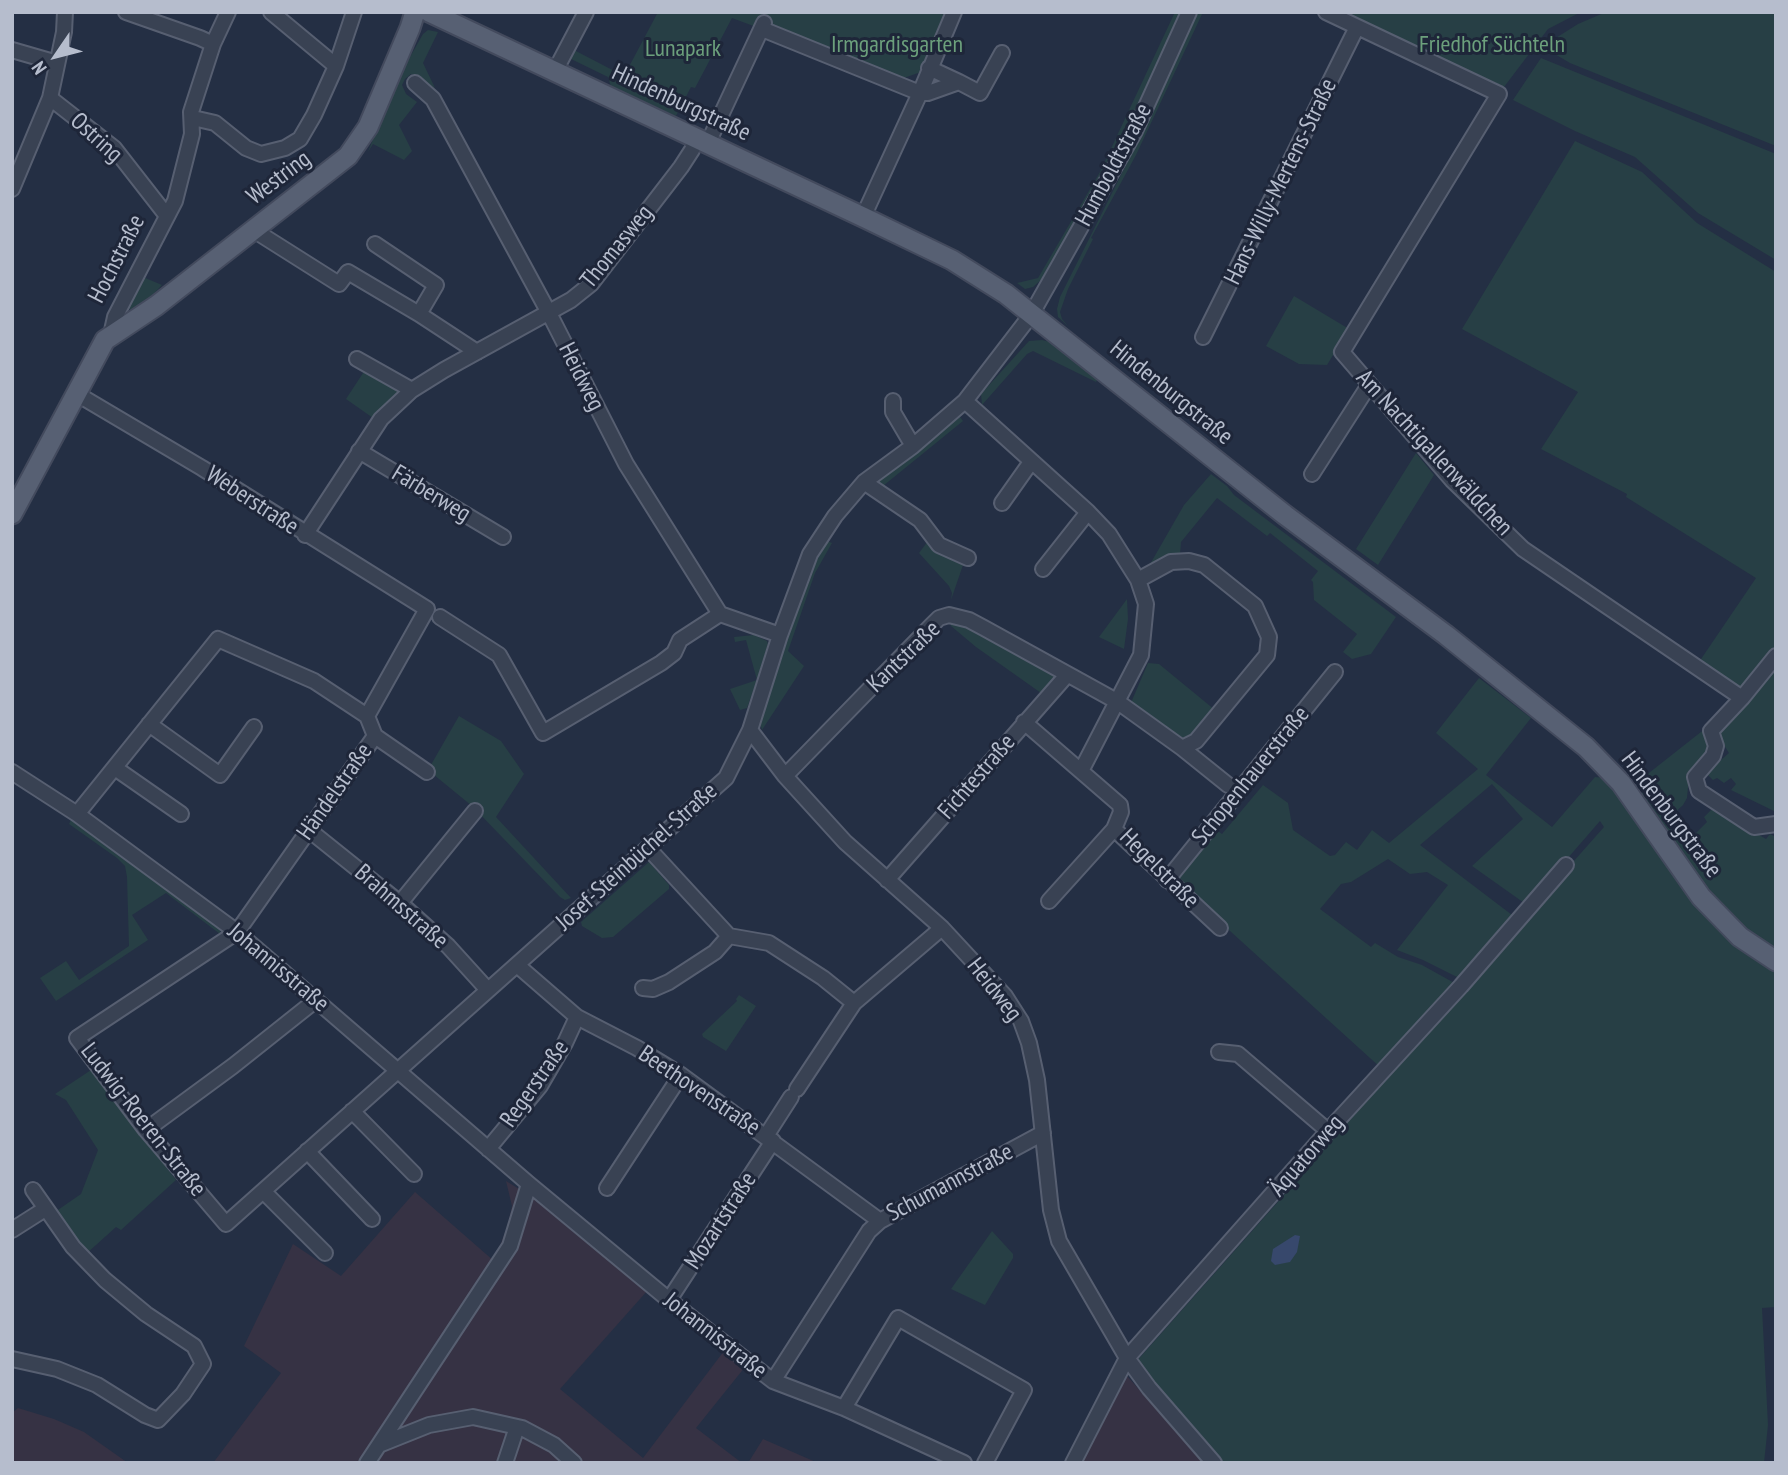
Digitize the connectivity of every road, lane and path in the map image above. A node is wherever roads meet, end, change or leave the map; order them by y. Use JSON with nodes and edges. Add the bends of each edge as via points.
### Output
{"nodes":[{"id":1,"x":65,"y":12,"type":"edge"},
{"id":2,"x":125,"y":12,"type":"edge"},
{"id":3,"x":228,"y":12,"type":"edge"},
{"id":4,"x":271,"y":12,"type":"edge"},
{"id":5,"x":354,"y":12,"type":"edge"},
{"id":6,"x":415,"y":12,"type":"edge"},
{"id":7,"x":429,"y":12,"type":"edge"},
{"id":8,"x":586,"y":12,"type":"edge"},
{"id":9,"x":954,"y":12,"type":"edge"},
{"id":10,"x":1189,"y":12,"type":"edge"},
{"id":11,"x":1326,"y":12,"type":"edge"},
{"id":12,"x":1357,"y":27,"type":"junction"},
{"id":13,"x":213,"y":44,"type":"junction"},
{"id":14,"x":12,"y":50,"type":"edge"},
{"id":15,"x":1002,"y":53,"type":"dead end"},
{"id":16,"x":57,"y":63,"type":"junction"},
{"id":17,"x":336,"y":66,"type":"junction"},
{"id":18,"x":929,"y":68,"type":"junction"},
{"id":19,"x":555,"y":71,"type":"junction"},
{"id":20,"x":959,"y":82,"type":"junction"},
{"id":21,"x":415,"y":83,"type":"dead end"},
{"id":22,"x":920,"y":93,"type":"junction"},
{"id":23,"x":50,"y":98,"type":"junction"},
{"id":24,"x":192,"y":118,"type":"junction"},
{"id":25,"x":702,"y":140,"type":"junction"},
{"id":26,"x":12,"y":189,"type":"edge"},
{"id":27,"x":167,"y":216,"type":"junction"},
{"id":28,"x":863,"y":217,"type":"junction"},
{"id":29,"x":252,"y":229,"type":"junction"},
{"id":30,"x":375,"y":244,"type":"dead end"},
{"id":31,"x":549,"y":313,"type":"junction"},
{"id":32,"x":419,"y":314,"type":"junction"},
{"id":33,"x":1031,"y":315,"type":"junction"},
{"id":34,"x":111,"y":335,"type":"junction"},
{"id":35,"x":1203,"y":337,"type":"dead end"},
{"id":36,"x":477,"y":352,"type":"junction"},
{"id":37,"x":357,"y":359,"type":"dead end"},
{"id":38,"x":1369,"y":385,"type":"junction"},
{"id":39,"x":412,"y":390,"type":"junction"},
{"id":40,"x":77,"y":394,"type":"junction"},
{"id":41,"x":892,"y":401,"type":"dead end"},
{"id":42,"x":965,"y":401,"type":"junction"},
{"id":43,"x":914,"y":446,"type":"junction"},
{"id":44,"x":359,"y":451,"type":"junction"},
{"id":45,"x":1031,"y":461,"type":"junction"},
{"id":46,"x":1312,"y":474,"type":"dead end"},
{"id":47,"x":864,"y":482,"type":"junction"},
{"id":48,"x":1002,"y":503,"type":"dead end"},
{"id":49,"x":1088,"y":512,"type":"junction"},
{"id":50,"x":12,"y":514,"type":"edge"},
{"id":51,"x":305,"y":535,"type":"junction"},
{"id":52,"x":503,"y":537,"type":"dead end"},
{"id":53,"x":968,"y":558,"type":"dead end"},
{"id":54,"x":1043,"y":569,"type":"dead end"},
{"id":55,"x":1138,"y":580,"type":"junction"},
{"id":56,"x":426,"y":609,"type":"joint"},
{"id":57,"x":720,"y":614,"type":"junction"},
{"id":58,"x":440,"y":617,"type":"dead end"},
{"id":59,"x":780,"y":635,"type":"junction"},
{"id":60,"x":1776,"y":656,"type":"edge"},
{"id":61,"x":1335,"y":673,"type":"dead end"},
{"id":62,"x":1067,"y":675,"type":"junction"},
{"id":63,"x":1742,"y":698,"type":"junction"},
{"id":64,"x":1118,"y":702,"type":"junction"},
{"id":65,"x":367,"y":716,"type":"junction"},
{"id":66,"x":1024,"y":722,"type":"junction"},
{"id":67,"x":149,"y":724,"type":"junction"},
{"id":68,"x":254,"y":727,"type":"dead end"},
{"id":69,"x":750,"y":730,"type":"junction"},
{"id":70,"x":375,"y":736,"type":"junction"},
{"id":71,"x":1182,"y":748,"type":"junction"},
{"id":72,"x":115,"y":768,"type":"junction"},
{"id":73,"x":1081,"y":771,"type":"junction"},
{"id":74,"x":12,"y":772,"type":"edge"},
{"id":75,"x":427,"y":772,"type":"dead end"},
{"id":76,"x":785,"y":776,"type":"junction"},
{"id":77,"x":1228,"y":785,"type":"dead end"},
{"id":78,"x":475,"y":811,"type":"dead end"},
{"id":79,"x":77,"y":814,"type":"junction"},
{"id":80,"x":180,"y":814,"type":"dead end"},
{"id":81,"x":1776,"y":824,"type":"edge"},
{"id":82,"x":309,"y":830,"type":"junction"},
{"id":83,"x":1114,"y":830,"type":"junction"},
{"id":84,"x":648,"y":848,"type":"junction"},
{"id":85,"x":1566,"y":865,"type":"dead end"},
{"id":86,"x":887,"y":880,"type":"junction"},
{"id":87,"x":1167,"y":880,"type":"junction"},
{"id":88,"x":1049,"y":901,"type":"dead end"},
{"id":89,"x":400,"y":903,"type":"junction"},
{"id":90,"x":942,"y":928,"type":"junction"},
{"id":91,"x":1220,"y":928,"type":"dead end"},
{"id":92,"x":237,"y":932,"type":"junction"},
{"id":93,"x":729,"y":936,"type":"junction"},
{"id":94,"x":1776,"y":961,"type":"edge"},
{"id":95,"x":517,"y":965,"type":"junction"},
{"id":96,"x":643,"y":988,"type":"dead end"},
{"id":97,"x":487,"y":989,"type":"junction"},
{"id":98,"x":316,"y":1000,"type":"junction"},
{"id":99,"x":854,"y":1003,"type":"junction"},
{"id":100,"x":577,"y":1017,"type":"junction"},
{"id":101,"x":1220,"y":1052,"type":"dead end"},
{"id":102,"x":397,"y":1071,"type":"junction"},
{"id":103,"x":681,"y":1075,"type":"junction"},
{"id":104,"x":352,"y":1111,"type":"junction"},
{"id":105,"x":146,"y":1130,"type":"junction"},
{"id":106,"x":1328,"y":1131,"type":"junction"},
{"id":107,"x":1043,"y":1133,"type":"junction"},
{"id":108,"x":770,"y":1138,"type":"junction"},
{"id":109,"x":488,"y":1149,"type":"junction"},
{"id":110,"x":307,"y":1151,"type":"junction"},
{"id":111,"x":415,"y":1174,"type":"dead end"},
{"id":112,"x":529,"y":1184,"type":"junction"},
{"id":113,"x":607,"y":1188,"type":"dead end"},
{"id":114,"x":33,"y":1190,"type":"dead end"},
{"id":115,"x":263,"y":1191,"type":"junction"},
{"id":116,"x":45,"y":1209,"type":"junction"},
{"id":117,"x":372,"y":1219,"type":"dead end"},
{"id":118,"x":224,"y":1221,"type":"joint"},
{"id":119,"x":880,"y":1221,"type":"junction"},
{"id":120,"x":12,"y":1230,"type":"edge"},
{"id":121,"x":325,"y":1253,"type":"dead end"},
{"id":122,"x":669,"y":1300,"type":"junction"},
{"id":123,"x":1126,"y":1358,"type":"junction"},
{"id":124,"x":12,"y":1359,"type":"edge"},
{"id":125,"x":773,"y":1381,"type":"junction"},
{"id":126,"x":844,"y":1408,"type":"junction"},
{"id":127,"x":517,"y":1427,"type":"junction"},
{"id":128,"x":379,"y":1445,"type":"junction"},
{"id":129,"x":368,"y":1463,"type":"edge"},
{"id":130,"x":505,"y":1463,"type":"edge"},
{"id":131,"x":573,"y":1463,"type":"edge"},
{"id":132,"x":964,"y":1463,"type":"edge"},
{"id":133,"x":985,"y":1463,"type":"edge"},
{"id":134,"x":1073,"y":1463,"type":"edge"},
{"id":135,"x":1214,"y":1463,"type":"edge"}],
"edges":[{"from":1,"to":16,"type":"street","name":"Ostring"},
{"from":2,"to":13,"type":"street"},
{"from":3,"to":13,"type":"street","name":"Hochstraße"},
{"from":4,"to":17,"type":"street"},
{"from":5,"to":17,"type":"street"},
{"from":6,"to":29,"type":"main road","name":"Westring","via":[[368,127],[348,156]]},
{"from":7,"to":19,"type":"main road","name":"Hindenburgstraße"},
{"from":8,"to":19,"type":"street"},
{"from":9,"to":18,"type":"street"},
{"from":10,"to":33,"type":"street","name":"Humboldtstraße","via":[[1135,131]]},
{"from":11,"to":12,"type":"street"},
{"from":12,"to":35,"type":"street","name":"Hans-Willy-Mertens-Straße"},
{"from":12,"to":38,"type":"street","name":"Am Nachtigallenwäldchen","via":[[1499,94],[1342,352]]},
{"from":13,"to":24,"type":"street","name":"Hochstraße"},
{"from":14,"to":16,"type":"street"},
{"from":15,"to":20,"type":"street","via":[[980,93]]},
{"from":16,"to":23,"type":"street","name":"Ostring"},
{"from":17,"to":24,"type":"street","via":[[300,139],[285,148],[261,154],[215,124]]},
{"from":18,"to":20,"type":"street"},
{"from":18,"to":22,"type":"street"},
{"from":19,"to":25,"type":"main road","name":"Hindenburgstraße"},
{"from":20,"to":22,"type":"street"},
{"from":21,"to":31,"type":"street","name":"Heidweg","via":[[433,99]]},
{"from":22,"to":25,"type":"street","name":"Thomasweg","via":[[763,26]]},
{"from":22,"to":28,"type":"street"},
{"from":23,"to":26,"type":"street"},
{"from":23,"to":27,"type":"street","name":"Ostring","via":[[114,148]]},
{"from":24,"to":27,"type":"street","name":"Hochstraße","via":[[182,174]]},
{"from":25,"to":28,"type":"main road","name":"Hindenburgstraße"},
{"from":25,"to":31,"type":"street","name":"Thomasweg","via":[[591,284]]},
{"from":27,"to":34,"type":"street","name":"Hochstraße","via":[[115,317]]},
{"from":28,"to":33,"type":"main road","name":"Hindenburgstraße","via":[[952,260]]},
{"from":29,"to":32,"type":"street","via":[[339,284],[348,272]]},
{"from":29,"to":34,"type":"main road","name":"Westring","via":[[156,306]]},
{"from":30,"to":32,"type":"street","via":[[436,285]]},
{"from":31,"to":36,"type":"street","name":"Thomasweg"},
{"from":31,"to":57,"type":"street","name":"Heidweg","via":[[626,464]]},
{"from":32,"to":36,"type":"street"},
{"from":33,"to":42,"type":"street","name":"Josef-Steinbüchel-Straße"},
{"from":33,"to":94,"type":"main road","name":"Hindenburgstraße","via":[[1586,747],[1621,783],[1701,897],[1740,937]]},
{"from":34,"to":40,"type":"main road","name":"Hochstraße"},
{"from":36,"to":39,"type":"street","name":"Thomasweg"},
{"from":37,"to":39,"type":"street"},
{"from":38,"to":46,"type":"street"},
{"from":38,"to":63,"type":"street","name":"Am Nachtigallenwäldchen","via":[[1452,480],[1523,549]]},
{"from":39,"to":44,"type":"street","name":"Thomasweg","via":[[381,419]]},
{"from":40,"to":50,"type":"main road","name":"Hochstraße"},
{"from":40,"to":51,"type":"street","name":"Weberstraße"},
{"from":41,"to":43,"type":"street","via":[[892,412]]},
{"from":42,"to":43,"type":"street","name":"Josef-Steinbüchel-Straße"},
{"from":42,"to":45,"type":"street"},
{"from":43,"to":47,"type":"street","name":"Josef-Steinbüchel-Straße"},
{"from":44,"to":51,"type":"street","name":"Thomasweg"},
{"from":44,"to":52,"type":"street","name":"Färberweg"},
{"from":45,"to":48,"type":"street"},
{"from":45,"to":49,"type":"street"},
{"from":47,"to":53,"type":"street","via":[[919,520],[939,545]]},
{"from":47,"to":59,"type":"street","name":"Josef-Steinbüchel-Straße","via":[[810,554]]},
{"from":49,"to":54,"type":"street"},
{"from":49,"to":55,"type":"street","via":[[1109,534]]},
{"from":51,"to":56,"type":"street","name":"Weberstraße"},
{"from":55,"to":64,"type":"street","via":[[1146,604],[1142,655]]},
{"from":55,"to":71,"type":"street","via":[[1171,562],[1204,565],[1255,606],[1269,637],[1268,655],[1196,741]]},
{"from":56,"to":65,"type":"street","name":"Händelstraße"},
{"from":57,"to":58,"type":"street","via":[[680,640],[674,653],[661,663],[543,733],[499,655]]},
{"from":57,"to":59,"type":"street"},
{"from":59,"to":69,"type":"street","name":"Josef-Steinbüchel-Straße"},
{"from":60,"to":63,"type":"street"},
{"from":61,"to":87,"type":"street","name":"Schopenhauerstraße"},
{"from":62,"to":64,"type":"street","name":"Kantstraße"},
{"from":62,"to":66,"type":"street","name":"Fichtestraße"},
{"from":62,"to":76,"type":"street","name":"Kantstraße","via":[[969,620],[949,615],[939,618]]},
{"from":63,"to":81,"type":"street","via":[[1711,731],[1716,746],[1713,756],[1695,778],[1699,791],[1754,827]]},
{"from":64,"to":71,"type":"street","name":"Kantstraße"},
{"from":64,"to":73,"type":"street"},
{"from":65,"to":67,"type":"street","via":[[314,681],[218,639]]},
{"from":65,"to":70,"type":"street","name":"Händelstraße"},
{"from":66,"to":73,"type":"street","name":"Hegelstraße"},
{"from":66,"to":86,"type":"street","name":"Fichtestraße"},
{"from":67,"to":68,"type":"street","via":[[220,775]]},
{"from":67,"to":72,"type":"street"},
{"from":69,"to":76,"type":"street","name":"Heidweg"},
{"from":69,"to":84,"type":"street","name":"Josef-Steinbüchel-Straße","via":[[726,778]]},
{"from":70,"to":75,"type":"street"},
{"from":70,"to":82,"type":"street","name":"Händelstraße"},
{"from":71,"to":77,"type":"street","name":"Kantstraße"},
{"from":72,"to":79,"type":"street"},
{"from":72,"to":80,"type":"street"},
{"from":73,"to":83,"type":"street","name":"Hegelstraße","via":[[1120,805]]},
{"from":74,"to":79,"type":"street","name":"Johannisstraße"},
{"from":76,"to":86,"type":"street","name":"Heidweg"},
{"from":78,"to":89,"type":"street"},
{"from":79,"to":92,"type":"street","name":"Johannisstraße"},
{"from":82,"to":89,"type":"street","name":"Brahmsstraße"},
{"from":82,"to":92,"type":"street","name":"Händelstraße"},
{"from":83,"to":87,"type":"street","name":"Hegelstraße"},
{"from":83,"to":88,"type":"street"},
{"from":84,"to":93,"type":"street"},
{"from":84,"to":95,"type":"street","name":"Josef-Steinbüchel-Straße"},
{"from":85,"to":106,"type":"street","name":"Äquatorweg"},
{"from":86,"to":90,"type":"street","name":"Heidweg"},
{"from":87,"to":91,"type":"street","name":"Hegelstraße"},
{"from":89,"to":97,"type":"street","name":"Brahmsstraße"},
{"from":90,"to":99,"type":"street","name":"Mozartstraße"},
{"from":90,"to":107,"type":"street","name":"Heidweg","via":[[1005,996],[1021,1021],[1037,1080]]},
{"from":92,"to":98,"type":"street","name":"Johannisstraße"},
{"from":92,"to":105,"type":"street","name":"Ludwig-Roeren-Straße","via":[[77,1038]]},
{"from":93,"to":96,"type":"street","via":[[715,952],[669,982]]},
{"from":93,"to":99,"type":"street","via":[[769,943]]},
{"from":95,"to":97,"type":"street","name":"Josef-Steinbüchel-Straße"},
{"from":95,"to":100,"type":"street","name":"Beethovenstraße"},
{"from":97,"to":102,"type":"street","name":"Josef-Steinbüchel-Straße"},
{"from":98,"to":102,"type":"street","name":"Johannisstraße"},
{"from":98,"to":105,"type":"street"},
{"from":99,"to":108,"type":"street","name":"Mozartstraße"},
{"from":100,"to":103,"type":"street","name":"Beethovenstraße"},
{"from":100,"to":109,"type":"street","name":"Regerstraße","via":[[540,1086]]},
{"from":101,"to":106,"type":"street","via":[[1238,1054]]},
{"from":102,"to":104,"type":"street","name":"Josef-Steinbüchel-Straße"},
{"from":102,"to":109,"type":"street","name":"Johannisstraße"},
{"from":103,"to":108,"type":"street","name":"Beethovenstraße"},
{"from":103,"to":113,"type":"street"},
{"from":104,"to":110,"type":"street","name":"Josef-Steinbüchel-Straße"},
{"from":104,"to":111,"type":"street"},
{"from":105,"to":118,"type":"street","name":"Ludwig-Roeren-Straße"},
{"from":106,"to":123,"type":"street","name":"Äquatorweg"},
{"from":107,"to":119,"type":"street","name":"Schumannstraße"},
{"from":107,"to":123,"type":"street","name":"Heidweg","via":[[1059,1241]]},
{"from":108,"to":119,"type":"street","name":"Beethovenstraße"},
{"from":108,"to":122,"type":"street","name":"Mozartstraße"},
{"from":109,"to":112,"type":"street","name":"Johannisstraße"},
{"from":110,"to":115,"type":"street","name":"Josef-Steinbüchel-Straße"},
{"from":110,"to":117,"type":"street"},
{"from":112,"to":122,"type":"street","name":"Johannisstraße"},
{"from":112,"to":128,"type":"street","via":[[510,1246]]},
{"from":114,"to":116,"type":"street"},
{"from":115,"to":118,"type":"street","name":"Josef-Steinbüchel-Straße","via":[[226,1224]]},
{"from":115,"to":121,"type":"street"},
{"from":116,"to":120,"type":"street"},
{"from":116,"to":124,"type":"street","via":[[104,1280],[194,1346],[202,1364],[183,1394],[158,1420],[97,1385],[57,1369]]},
{"from":119,"to":125,"type":"street","name":"Schumannstraße","via":[[869,1231]]},
{"from":122,"to":125,"type":"street","name":"Johannisstraße"},
{"from":123,"to":134,"type":"street","name":"Äquatorweg"},
{"from":123,"to":135,"type":"street","name":"Heidweg"},
{"from":125,"to":126,"type":"street","name":"Johannisstraße"},
{"from":126,"to":132,"type":"street","name":"Johannisstraße"},
{"from":126,"to":133,"type":"street","via":[[898,1318],[1024,1390]]},
{"from":127,"to":128,"type":"street","via":[[473,1417],[429,1425]]},
{"from":127,"to":130,"type":"street"},
{"from":127,"to":131,"type":"street","via":[[554,1445]]},
{"from":128,"to":129,"type":"street"}]}
